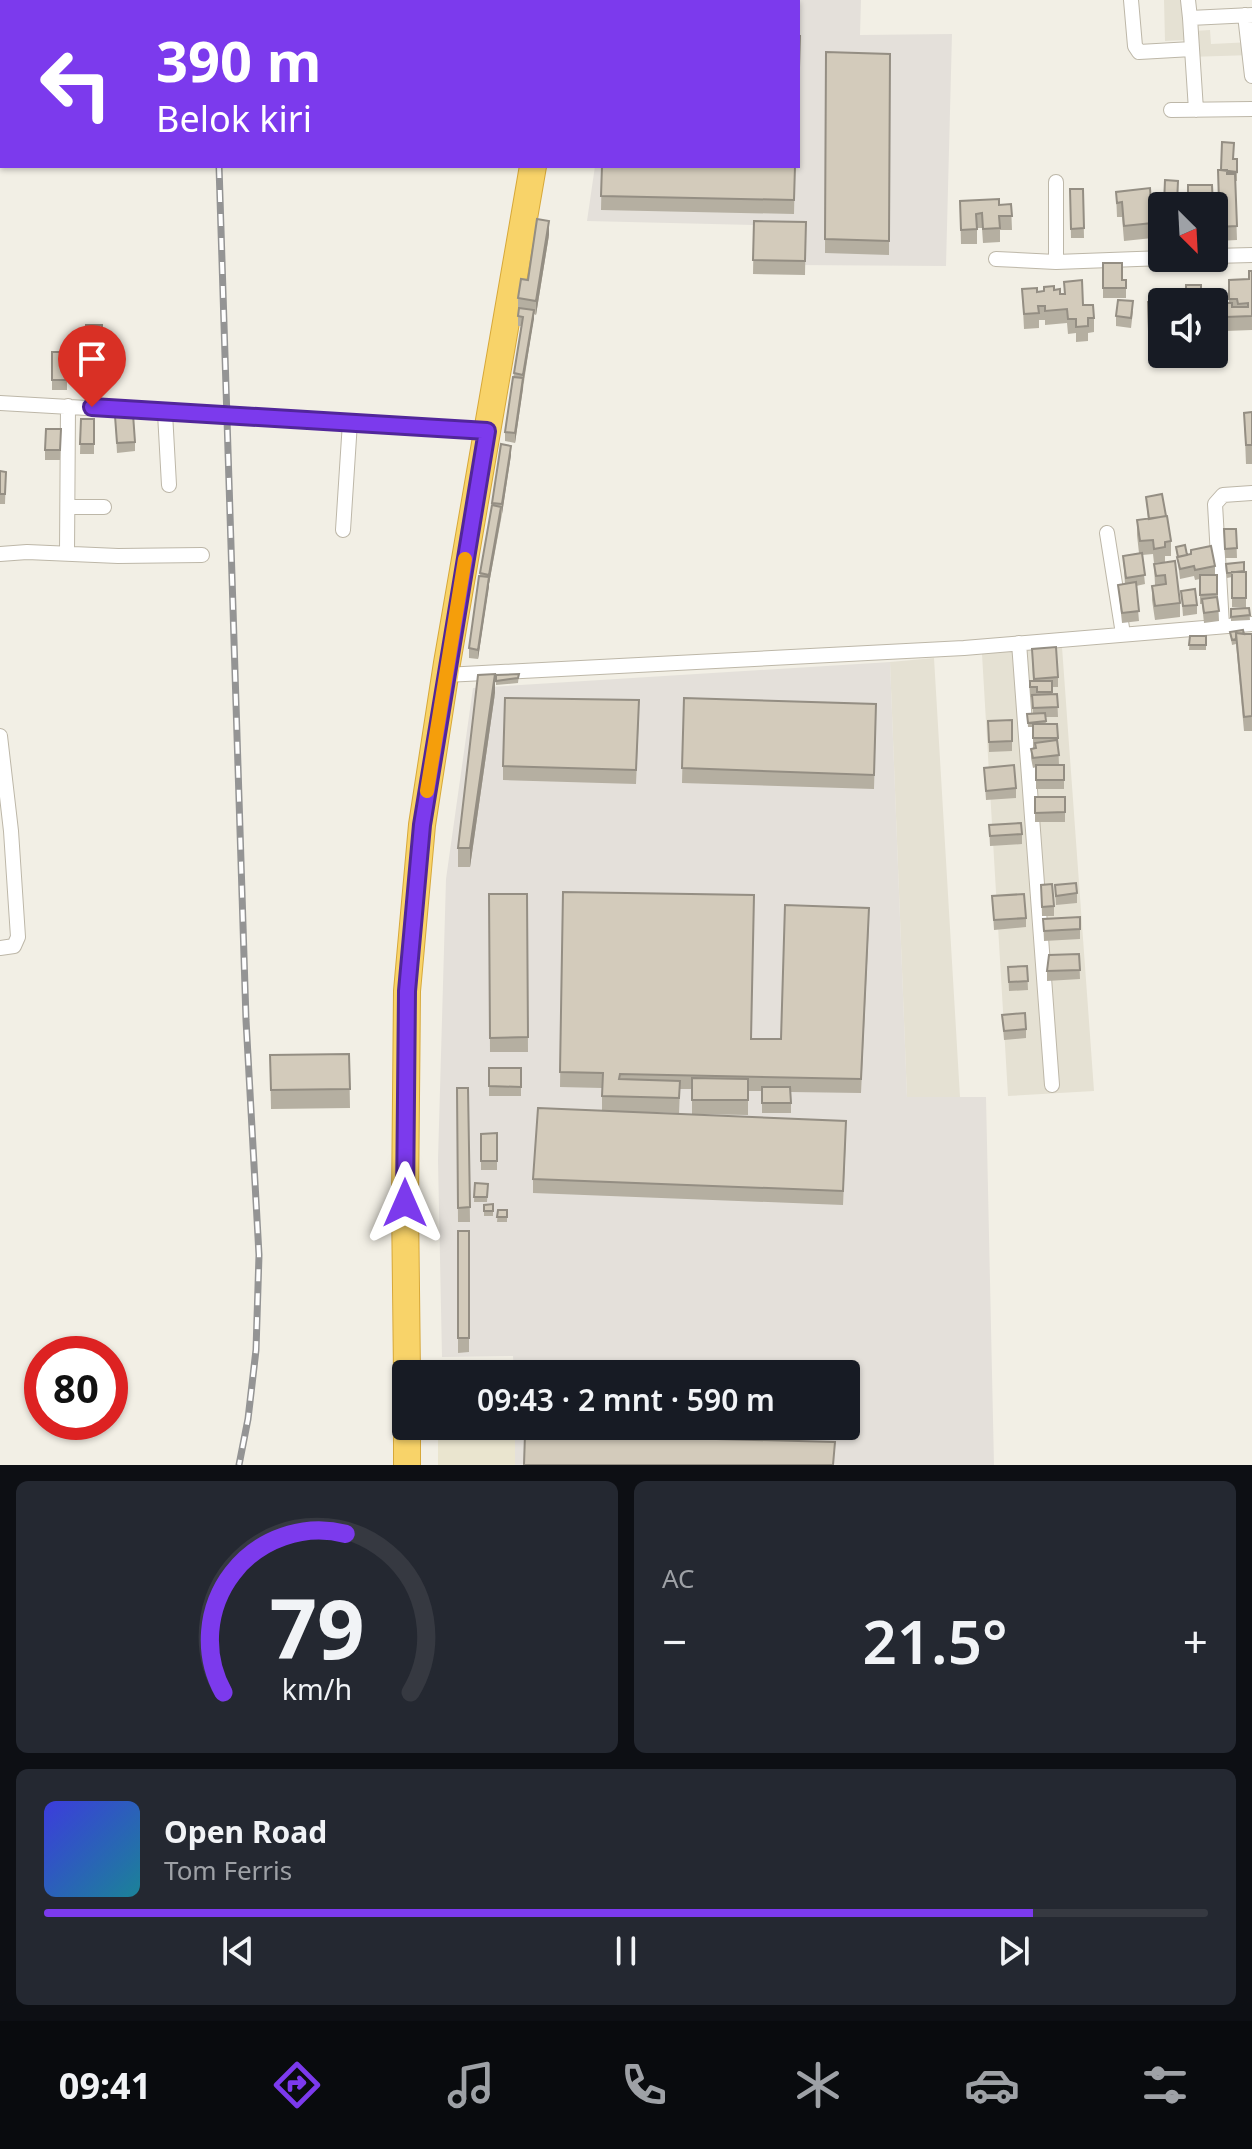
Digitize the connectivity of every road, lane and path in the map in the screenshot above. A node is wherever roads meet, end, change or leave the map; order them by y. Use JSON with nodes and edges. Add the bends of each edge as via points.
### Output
{"nodes":[{"id":1,"x":1131,"y":0,"type":"edge"},
{"id":2,"x":1188,"y":0,"type":"edge"},
{"id":3,"x":1249,"y":15,"type":"edge"},
{"id":4,"x":1190,"y":18,"type":"junction"},
{"id":5,"x":1192,"y":49,"type":"junction"},
{"id":6,"x":1252,"y":68,"type":"edge"},
{"id":7,"x":1252,"y":76,"type":"edge"},
{"id":8,"x":1252,"y":109,"type":"edge"},
{"id":9,"x":1171,"y":110,"type":"dead end"},
{"id":10,"x":1196,"y":110,"type":"junction"},
{"id":11,"x":533,"y":168,"type":"edge"},
{"id":12,"x":1056,"y":182,"type":"dead end"},
{"id":13,"x":1252,"y":255,"type":"edge"},
{"id":14,"x":1228,"y":256,"type":"edge"},
{"id":15,"x":996,"y":259,"type":"dead end"},
{"id":16,"x":1148,"y":259,"type":"edge"},
{"id":17,"x":1056,"y":262,"type":"junction"},
{"id":18,"x":0,"y":403,"type":"edge"},
{"id":19,"x":68,"y":406,"type":"junction"},
{"id":20,"x":165,"y":413,"type":"junction"},
{"id":21,"x":350,"y":422,"type":"junction"},
{"id":22,"x":487,"y":431,"type":"junction"},
{"id":23,"x":169,"y":485,"type":"dead end"},
{"id":24,"x":1252,"y":493,"type":"edge"},
{"id":25,"x":68,"y":507,"type":"junction"},
{"id":26,"x":104,"y":507,"type":"dead end"},
{"id":27,"x":343,"y":530,"type":"dead end"},
{"id":28,"x":1107,"y":533,"type":"dead end"},
{"id":29,"x":67,"y":553,"type":"junction"},
{"id":30,"x":0,"y":554,"type":"edge"},
{"id":31,"x":202,"y":555,"type":"dead end"},
{"id":32,"x":1252,"y":624,"type":"edge"},
{"id":33,"x":1222,"y":626,"type":"junction"},
{"id":34,"x":1123,"y":634,"type":"junction"},
{"id":35,"x":1019,"y":643,"type":"junction"},
{"id":36,"x":445,"y":675,"type":"junction"},
{"id":37,"x":0,"y":736,"type":"edge"},
{"id":38,"x":6,"y":832,"type":"edge"},
{"id":39,"x":0,"y":948,"type":"edge"},
{"id":40,"x":1052,"y":1085,"type":"dead end"},
{"id":41,"x":407,"y":1360,"type":"edge"},
{"id":42,"x":407,"y":1440,"type":"edge"},
{"id":43,"x":407,"y":1465,"type":"edge"}],
"edges":[{"from":1,"to":5,"type":"street","via":[[1139,52]]},
{"from":2,"to":4,"type":"street"},
{"from":3,"to":4,"type":"street"},
{"from":3,"to":6,"type":"street"},
{"from":4,"to":5,"type":"street"},
{"from":5,"to":10,"type":"street"},
{"from":6,"to":7,"type":"street"},
{"from":8,"to":10,"type":"street"},
{"from":9,"to":10,"type":"street"},
{"from":11,"to":22,"type":"highway"},
{"from":12,"to":17,"type":"street"},
{"from":13,"to":14,"type":"street"},
{"from":15,"to":17,"type":"street"},
{"from":16,"to":17,"type":"street"},
{"from":18,"to":19,"type":"street"},
{"from":19,"to":20,"type":"street"},
{"from":19,"to":25,"type":"street"},
{"from":20,"to":21,"type":"street"},
{"from":20,"to":23,"type":"street"},
{"from":21,"to":22,"type":"street"},
{"from":21,"to":27,"type":"street"},
{"from":22,"to":36,"type":"highway"},
{"from":24,"to":33,"type":"street","via":[[1223,495],[1215,504]]},
{"from":25,"to":26,"type":"street"},
{"from":25,"to":29,"type":"street"},
{"from":28,"to":34,"type":"street"},
{"from":29,"to":30,"type":"street"},
{"from":29,"to":31,"type":"street"},
{"from":32,"to":33,"type":"street"},
{"from":33,"to":34,"type":"street"},
{"from":34,"to":35,"type":"street"},
{"from":35,"to":36,"type":"street"},
{"from":35,"to":40,"type":"street"},
{"from":36,"to":41,"type":"highway","via":[[422,825],[407,991]]},
{"from":37,"to":38,"type":"street"},
{"from":38,"to":39,"type":"street","via":[[18,937],[14,946]]},
{"from":42,"to":43,"type":"highway"}]}
